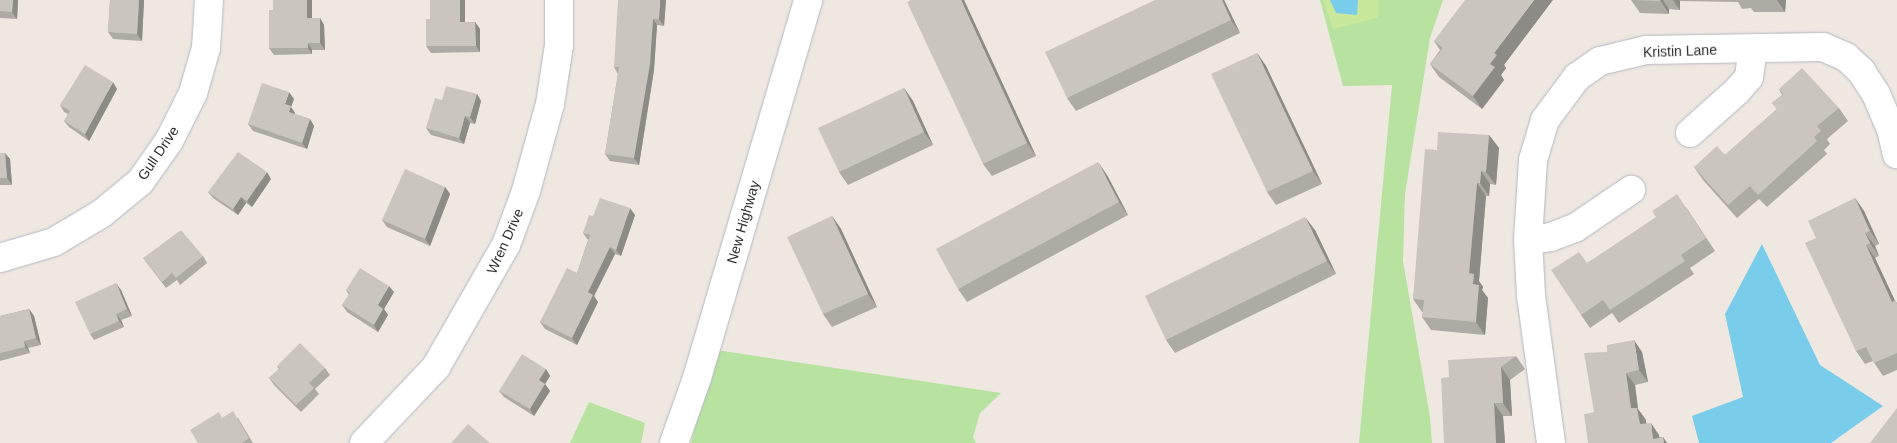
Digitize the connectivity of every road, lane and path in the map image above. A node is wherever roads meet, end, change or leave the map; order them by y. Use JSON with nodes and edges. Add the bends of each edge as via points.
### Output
{"nodes":[{"id":1,"x":210,"y":0,"type":"edge"},
{"id":2,"x":559,"y":0,"type":"edge"},
{"id":3,"x":808,"y":0,"type":"edge"},
{"id":4,"x":1753,"y":48,"type":"junction"},
{"id":5,"x":1690,"y":133,"type":"dead end"},
{"id":6,"x":1897,"y":154,"type":"edge"},
{"id":7,"x":1631,"y":190,"type":"dead end"},
{"id":8,"x":1528,"y":240,"type":"junction"},
{"id":9,"x":0,"y":258,"type":"edge"},
{"id":10,"x":364,"y":443,"type":"edge"},
{"id":11,"x":674,"y":443,"type":"edge"},
{"id":12,"x":1551,"y":443,"type":"edge"}],
"edges":[{"from":1,"to":9,"type":"street","name":"Gull Drive","via":[[206,48],[193,93],[169,140],[140,182],[101,214],[54,242]]},
{"from":2,"to":10,"type":"street","name":"Wren Drive","via":[[559,45],[550,104],[526,191],[506,245],[436,367]]},
{"from":3,"to":11,"type":"street","name":"New Highway","via":[[697,378]]},
{"from":4,"to":5,"type":"street","via":[[1749,77]]},
{"from":4,"to":6,"type":"street","name":"Kristin Lane","via":[[1823,48],[1846,57],[1861,71],[1876,94]]},
{"from":4,"to":8,"type":"street","name":"Kristin Lane","via":[[1646,50],[1600,61],[1577,77],[1545,120],[1533,160]]},
{"from":7,"to":8,"type":"street","via":[[1575,228],[1551,237]]},
{"from":8,"to":12,"type":"street","name":"Kristin Lane","via":[[1531,295]]}]}
